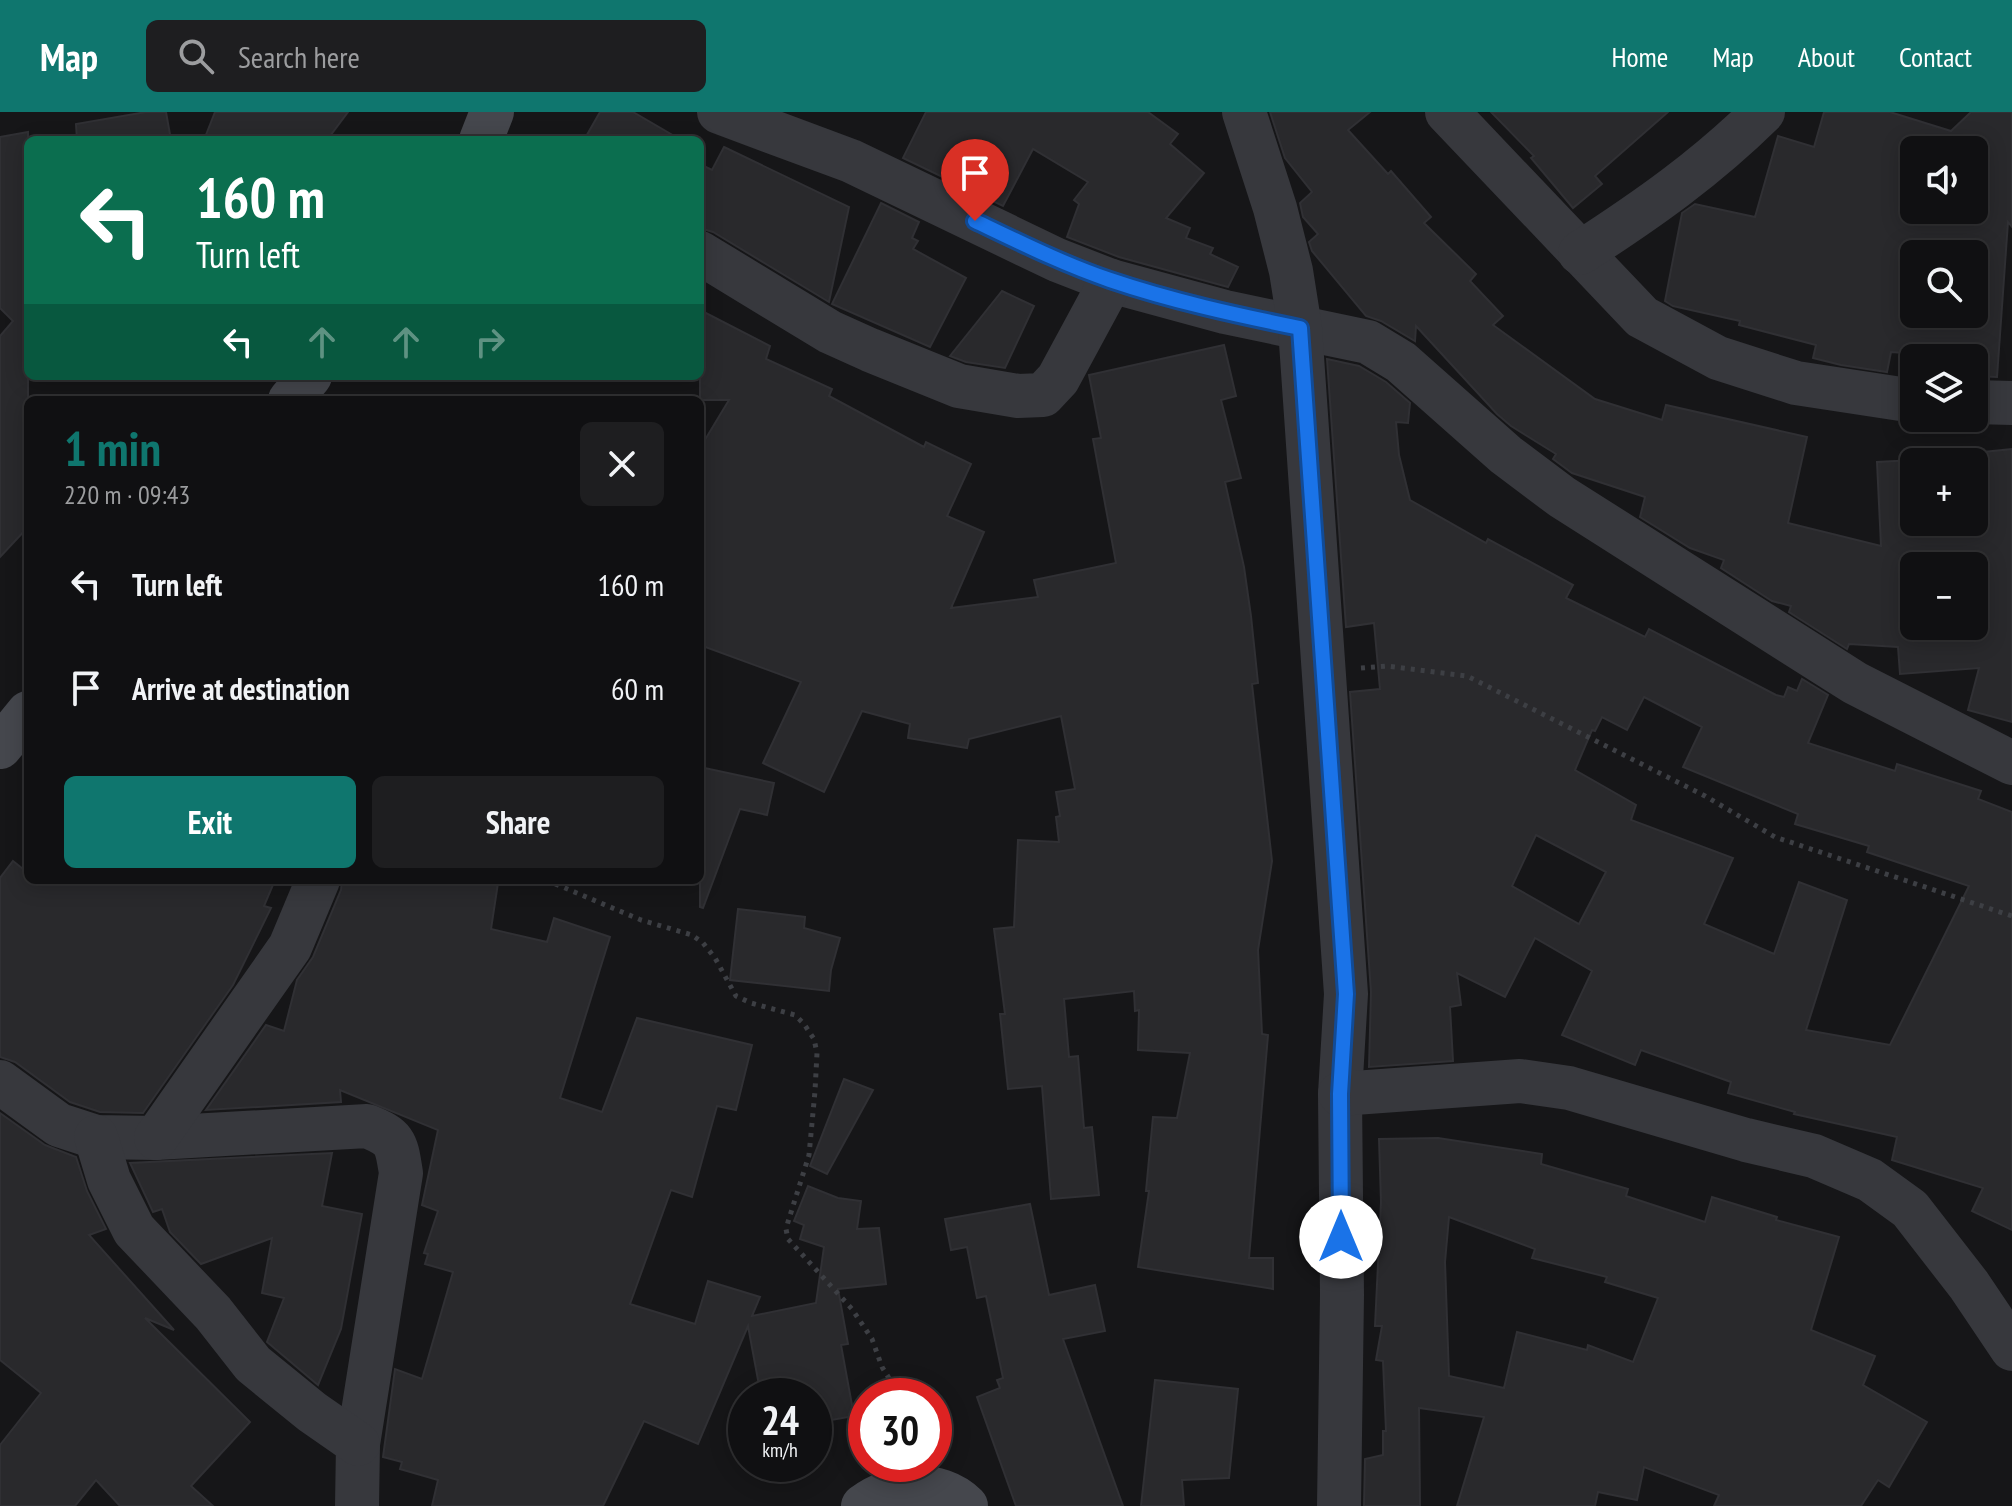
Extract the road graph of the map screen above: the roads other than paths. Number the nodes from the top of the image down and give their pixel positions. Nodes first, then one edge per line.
1 (492, 112) edge
2 (719, 112) edge
3 (1244, 112) edge
4 (1447, 112) edge
5 (1763, 112) edge
6 (483, 136) edge
7 (1580, 253) junction
8 (704, 256) edge
9 (1111, 281) junction
10 (1300, 328) junction
11 (307, 380) edge
12 (293, 396) edge
13 (1900, 399) edge
14 (1988, 402) edge
15 (2012, 403) edge
16 (24, 718) edge
17 (0, 747) edge
18 (2012, 763) edge
19 (316, 884) edge
20 (0, 1082) edge
21 (1340, 1094) junction
22 (96, 1137) junction
23 (156, 1138) junction
24 (2012, 1349) edge
25 (358, 1444) junction
26 (357, 1506) edge
27 (863, 1506) edge
28 (966, 1506) edge
29 (1339, 1506) edge

1 - 6 main road
2 - 9 street
3 - 10 street
4 - 7 street
5 - 7 street
7 - 13 street
8 - 9 street
9 - 10 street
10 - 18 street
10 - 21 street
11 - 12 main road
14 - 15 street
16 - 17 main road
19 - 23 street
20 - 22 street
21 - 24 street
21 - 29 street
22 - 23 street
22 - 25 street
23 - 25 street
25 - 26 street
27 - 28 main road

